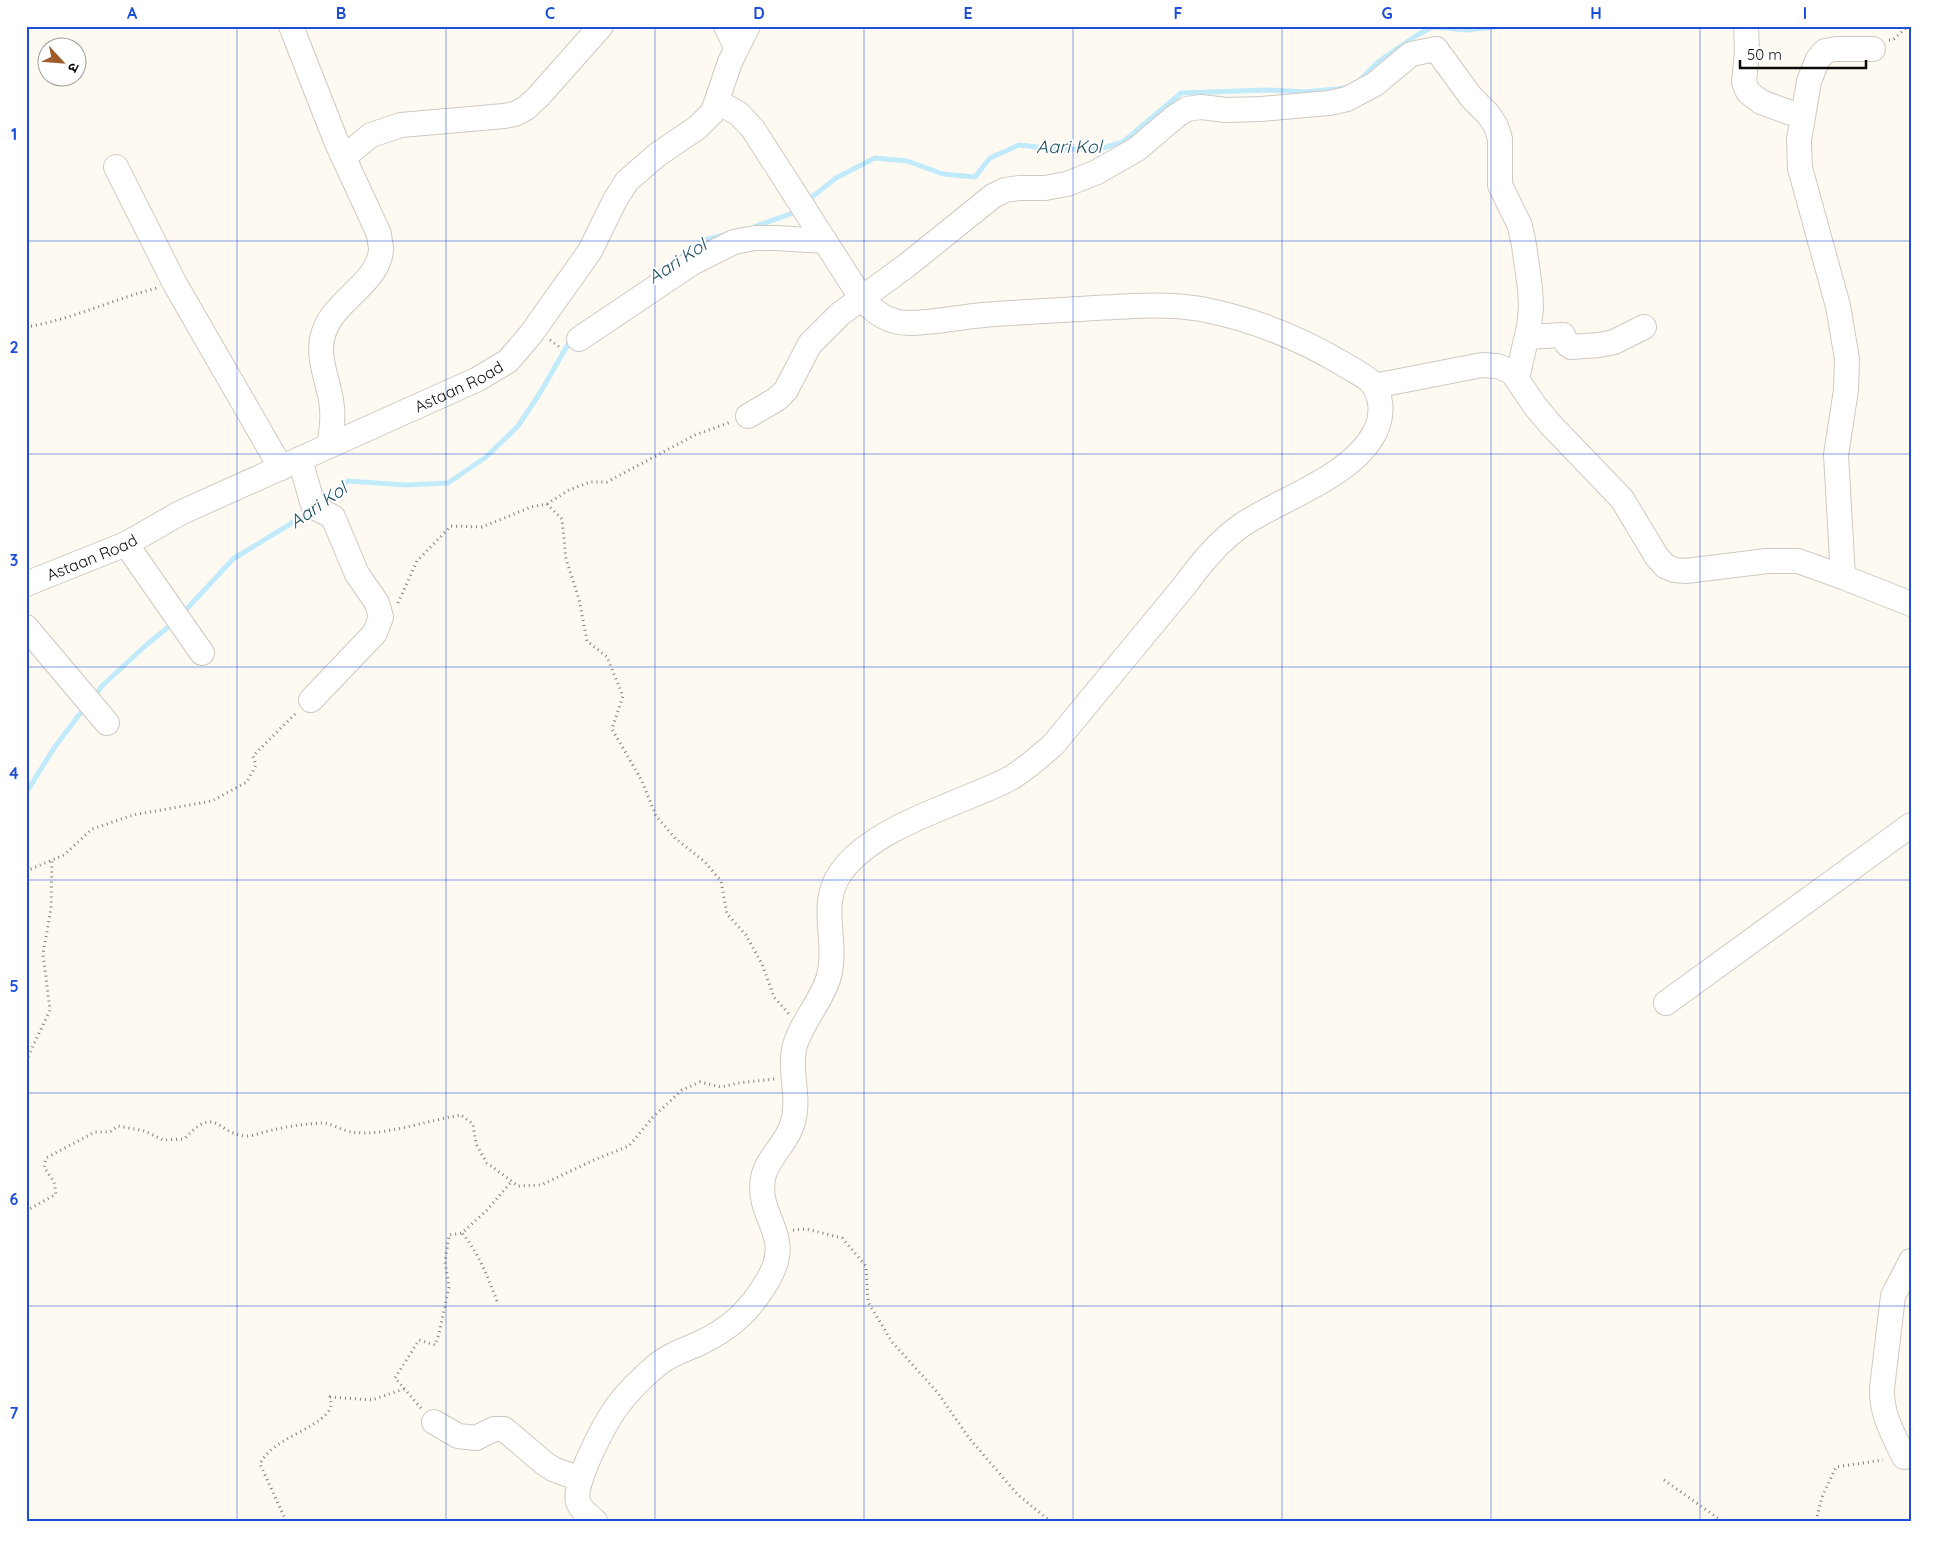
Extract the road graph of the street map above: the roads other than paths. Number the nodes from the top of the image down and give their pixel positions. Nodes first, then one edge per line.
1 (291, 26) edge
2 (601, 26) edge
3 (748, 26) edge
4 (1746, 26) edge
5 (731, 36) edge
6 (1873, 49) dead end
7 (718, 102) junction
8 (1802, 117) junction
9 (344, 157) junction
10 (116, 167) dead end
11 (825, 241) junction
12 (862, 299) junction
13 (1644, 327) dead end
14 (1527, 337) junction
15 (579, 339) dead end
16 (1517, 378) junction
17 (1374, 386) junction
18 (748, 416) road end
19 (329, 446) junction
20 (290, 463) junction
21 (126, 544) junction
22 (1843, 576) junction
23 (26, 584) edge
24 (1911, 604) edge
25 (26, 627) edge
26 (202, 653) dead end
27 (311, 700) road end
28 (95, 709) dead end
29 (1911, 825) edge
30 (1666, 1003) dead end
31 (1911, 1261) edge
32 (434, 1422) road end
33 (1904, 1457) road end
34 (580, 1478) junction
35 (595, 1521) edge

1 - 9 street
2 - 9 street
3 - 5 street, Astaan Road
4 - 8 street
5 - 7 street, Astaan Road
6 - 8 street
7 - 11 street
7 - 19 street, Astaan Road
8 - 22 street
9 - 19 street
10 - 20 street
11 - 12 street
11 - 15 street
12 - 14 street
12 - 17 street
12 - 18 street
13 - 14 street
14 - 16 street
16 - 17 street
16 - 22 street
17 - 34 street
19 - 20 street, Astaan Road
20 - 21 street, Astaan Road
20 - 27 street
21 - 23 street, Astaan Road
21 - 26 street
22 - 24 street
25 - 28 street
29 - 30 street
31 - 33 street
32 - 34 street
34 - 35 street

